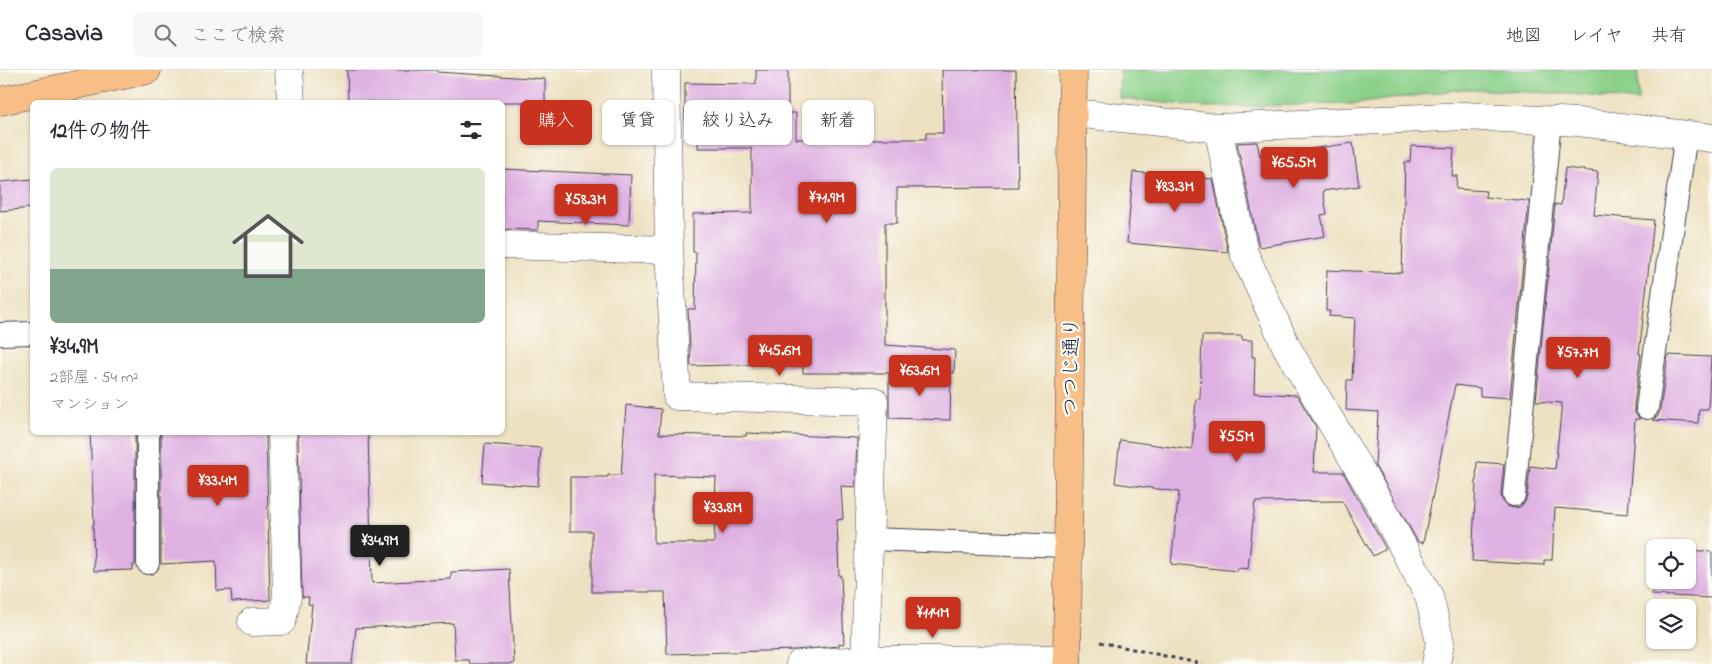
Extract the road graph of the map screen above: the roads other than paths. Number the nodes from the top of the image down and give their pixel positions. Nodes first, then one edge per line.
1 (147, 70) edge
2 (289, 70) edge
3 (666, 70) edge
4 (1073, 70) edge
5 (291, 100) edge
6 (0, 102) edge
7 (1073, 113) junction
8 (1550, 120) junction
9 (1218, 128) junction
10 (1699, 136) edge
11 (505, 245) edge
12 (669, 250) junction
13 (30, 333) edge
14 (0, 334) edge
15 (1647, 408) dead end
16 (148, 435) edge
17 (282, 435) edge
18 (1514, 495) dead end
19 (869, 539) junction
20 (1068, 546) junction
21 (148, 563) dead end
22 (252, 622) dead end
23 (1067, 653) edge
24 (865, 660) junction
25 (800, 664) edge
26 (1436, 664) edge

1 - 6 main road
2 - 5 street
3 - 12 street
4 - 7 main road, つつじ通り
7 - 9 street
7 - 20 main road, つつじ通り
8 - 9 street
8 - 10 street
8 - 18 lane
9 - 26 street
10 - 15 lane
11 - 12 street
12 - 19 street
13 - 14 lane
16 - 21 lane
17 - 22 street
19 - 20 lane
19 - 24 street
20 - 23 main road, つつじ通り
23 - 24 street
24 - 25 street

